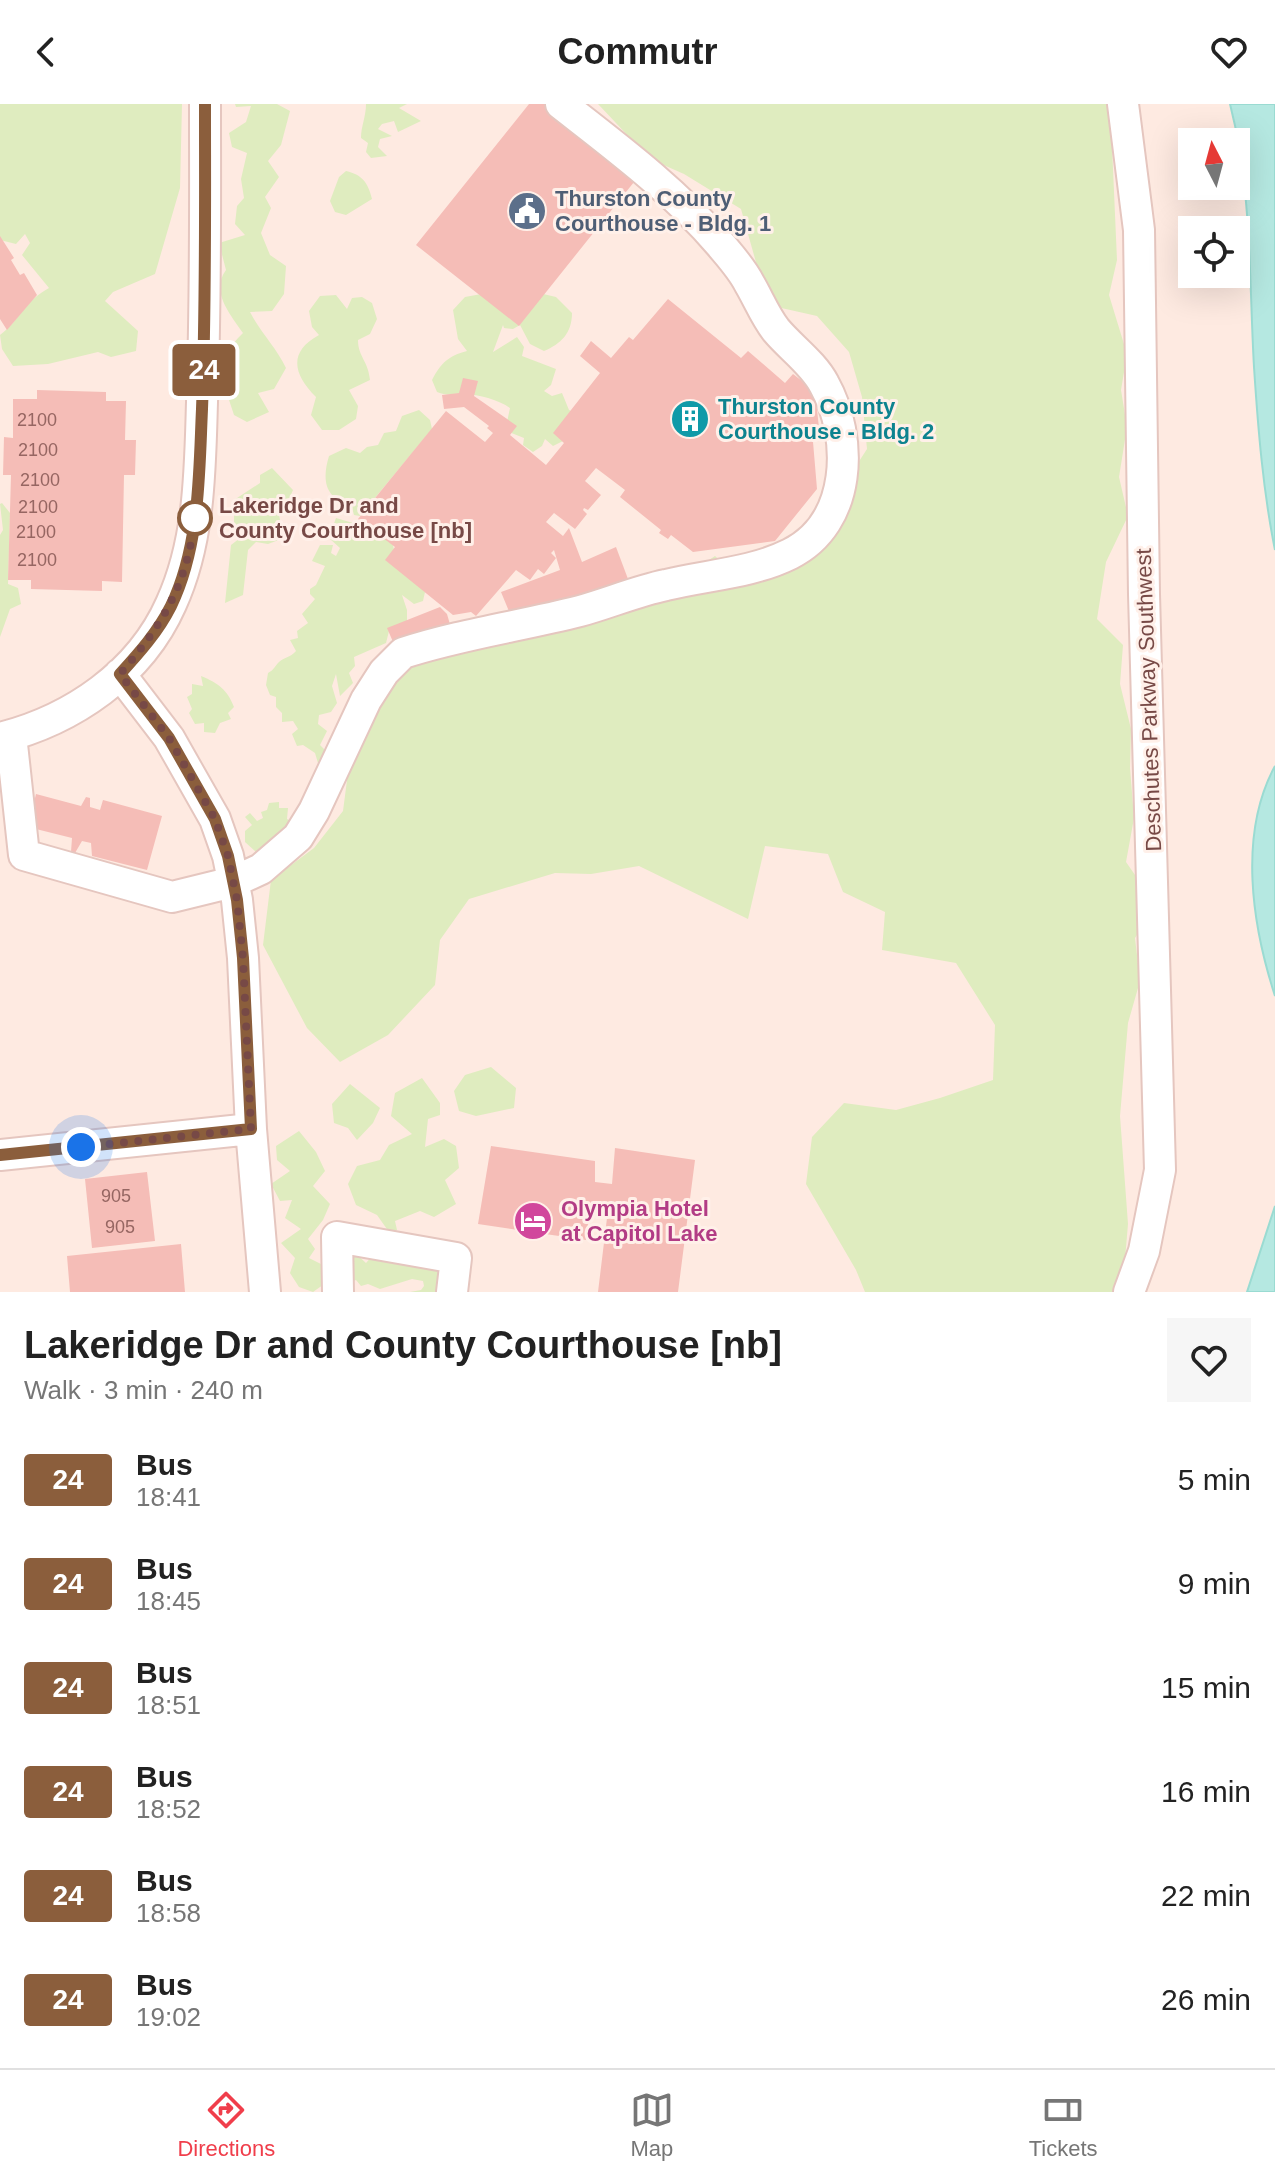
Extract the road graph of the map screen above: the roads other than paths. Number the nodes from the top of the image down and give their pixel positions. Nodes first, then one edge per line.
1 (205, 104) edge
2 (561, 104) edge
3 (1123, 104) edge
4 (120, 674) junction
5 (6, 737) edge
6 (233, 882) junction
7 (251, 1129) junction
8 (0, 1155) edge
9 (265, 1292) edge
10 (338, 1292) edge
11 (452, 1292) edge
12 (1129, 1292) edge

1 - 4 street
2 - 6 street
3 - 12 street, Deschutes Parkway Southwest
4 - 5 street
4 - 6 street
5 - 6 street
6 - 7 street
7 - 8 street
7 - 9 street
10 - 11 street

